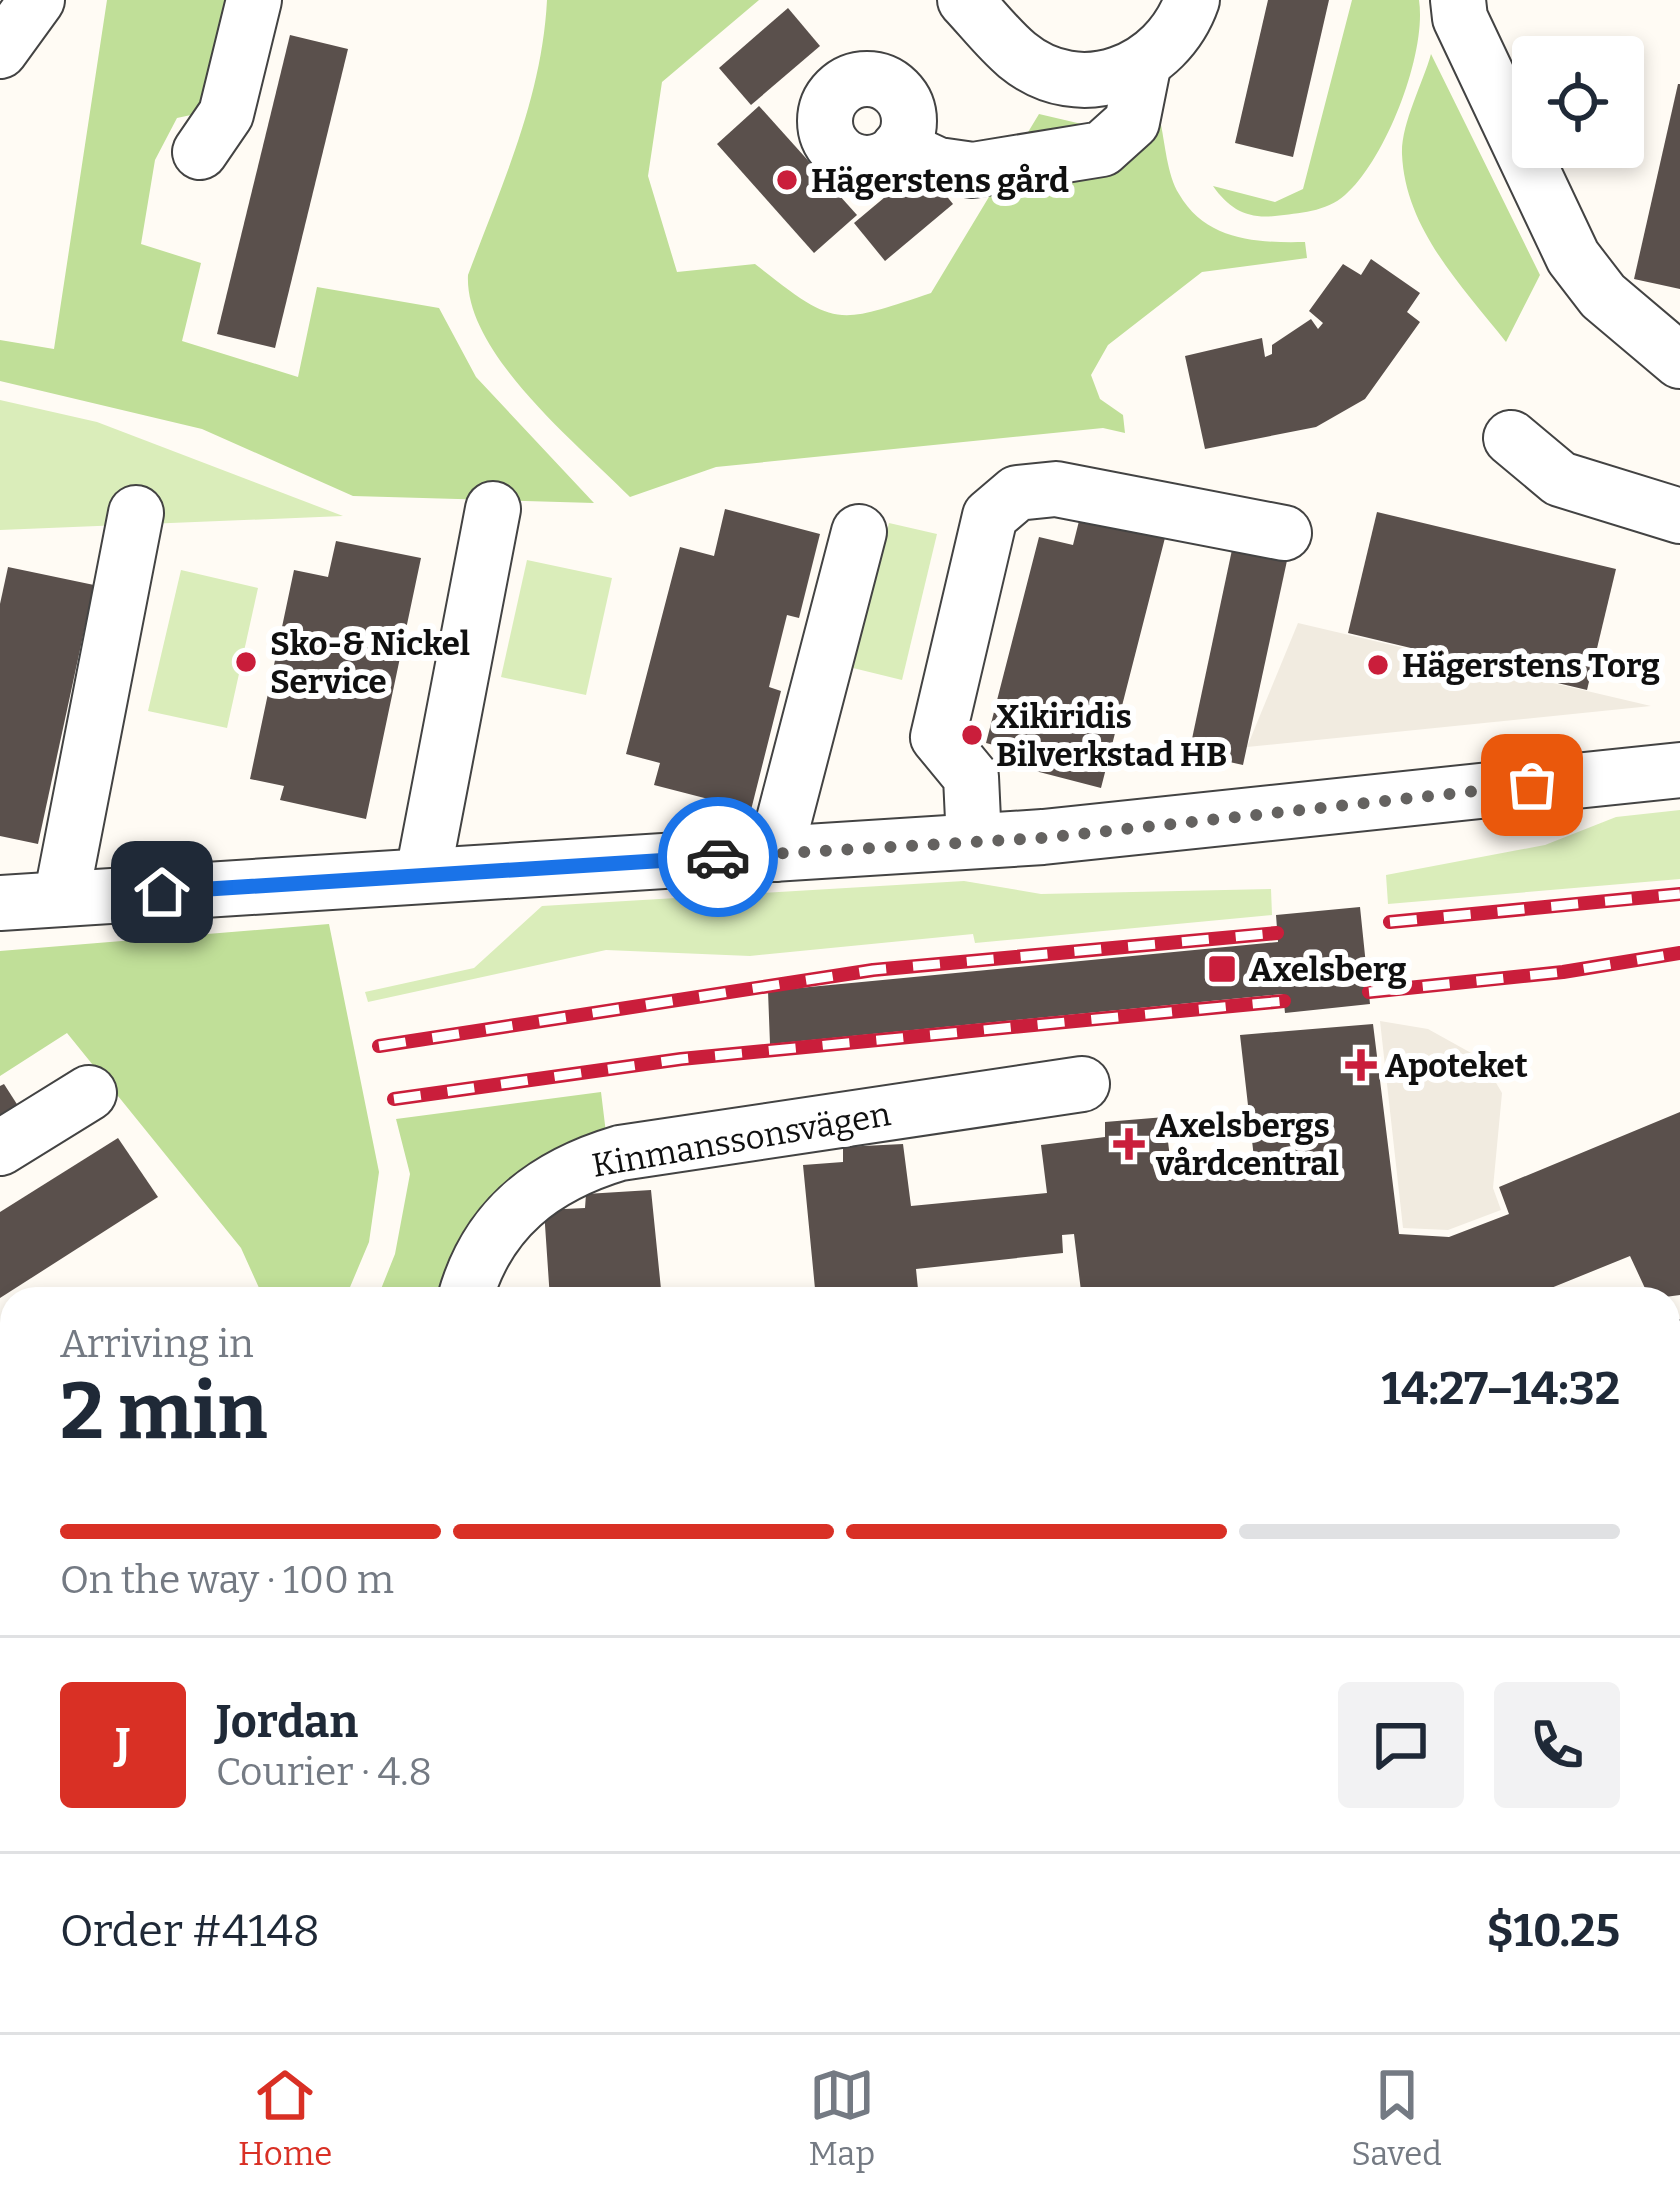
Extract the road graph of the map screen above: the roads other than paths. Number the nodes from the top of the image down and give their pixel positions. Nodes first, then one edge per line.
1 (37, 0) edge
2 (254, 0) edge
3 (965, 0) edge
4 (1192, 0) edge
5 (1458, 0) edge
6 (0, 51) edge
7 (1143, 67) junction
8 (898, 147) dead end
9 (200, 152) dead end
10 (1680, 361) edge
11 (1511, 438) dead end
12 (493, 509) dead end
13 (136, 513) dead end
14 (1680, 515) edge
15 (860, 532) dead end
16 (1284, 532) dead end
17 (1680, 770) edge
18 (974, 841) junction
19 (775, 854) junction
20 (423, 874) junction
21 (61, 899) junction
22 (0, 903) edge
23 (1082, 1084) dead end
24 (89, 1094) dead end
25 (0, 1148) edge
26 (471, 1287) edge

1 - 6 street
2 - 9 street
3 - 7 street
4 - 7 street
5 - 10 street
7 - 8 street
11 - 14 street
12 - 20 street
13 - 21 street
15 - 19 street
16 - 18 street
17 - 18 street
18 - 19 street
19 - 20 street
20 - 21 street
21 - 22 street
23 - 26 street, Kinmanssonsvägen
24 - 25 street

